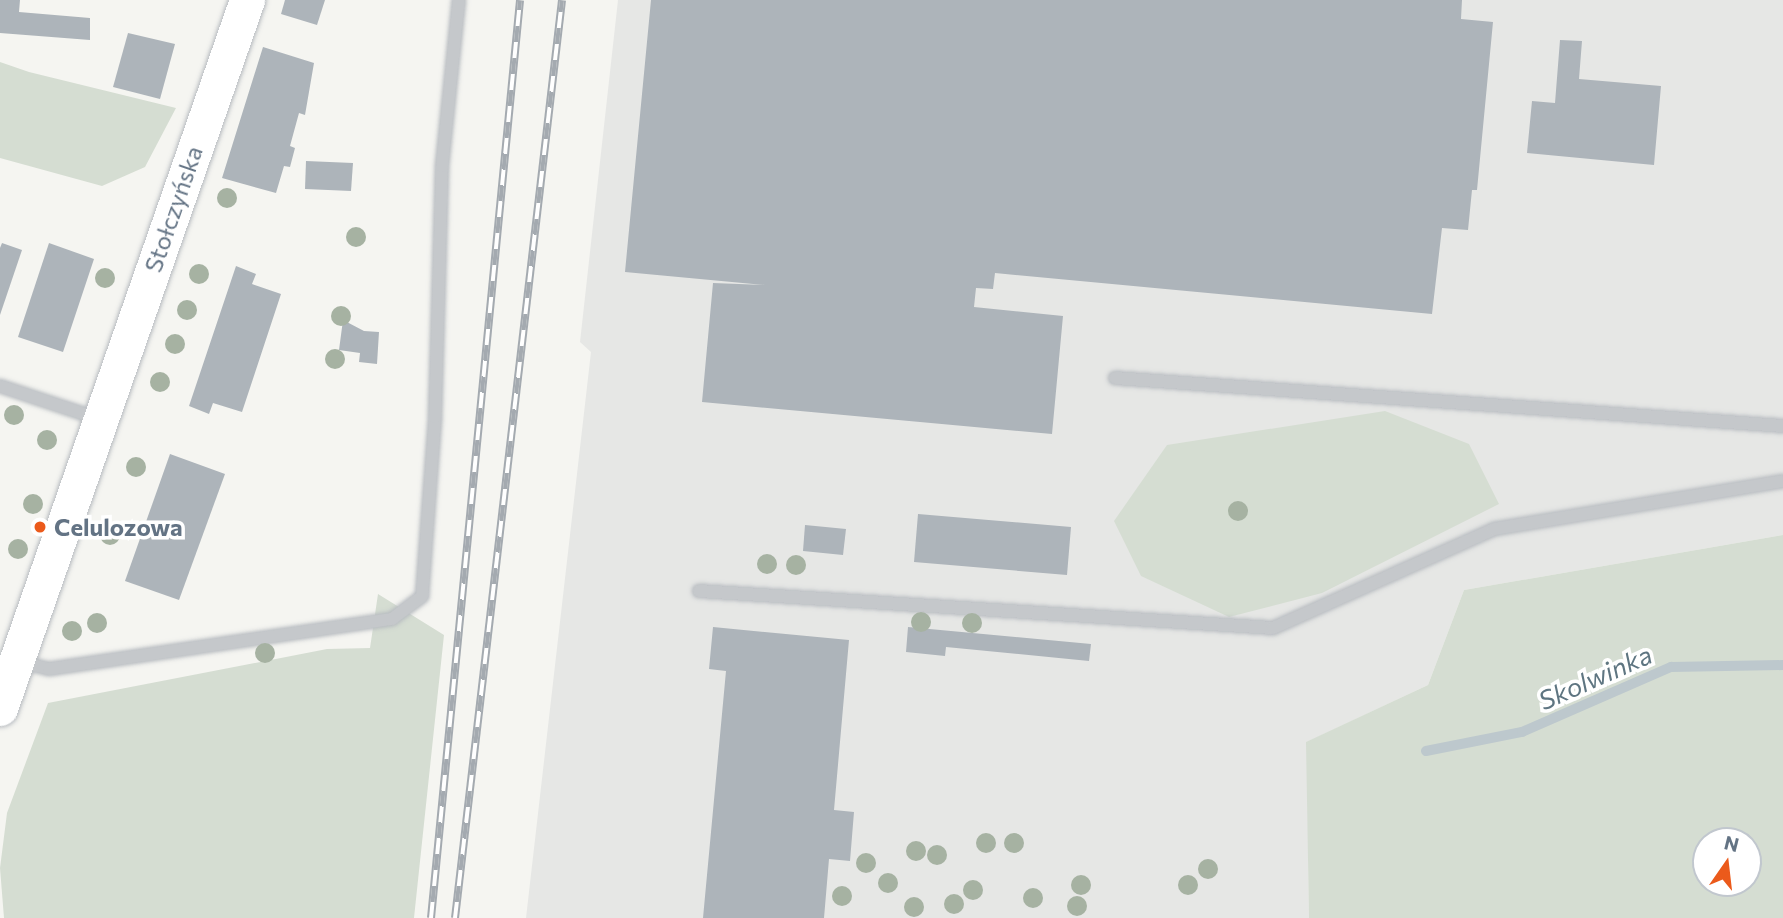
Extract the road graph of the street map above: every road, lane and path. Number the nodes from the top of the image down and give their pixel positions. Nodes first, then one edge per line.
1 (247, 0) edge
2 (459, 0) edge
3 (1115, 378) dead end
4 (0, 386) edge
5 (100, 419) junction
6 (1783, 426) edge
7 (1783, 481) edge
8 (699, 591) dead end
9 (17, 661) junction
10 (0, 708) edge

1 - 5 street, Stołczyńska
2 - 9 lane
3 - 6 lane
4 - 5 lane
5 - 9 street, Stołczyńska
7 - 8 lane
9 - 10 street, Stołczyńska

